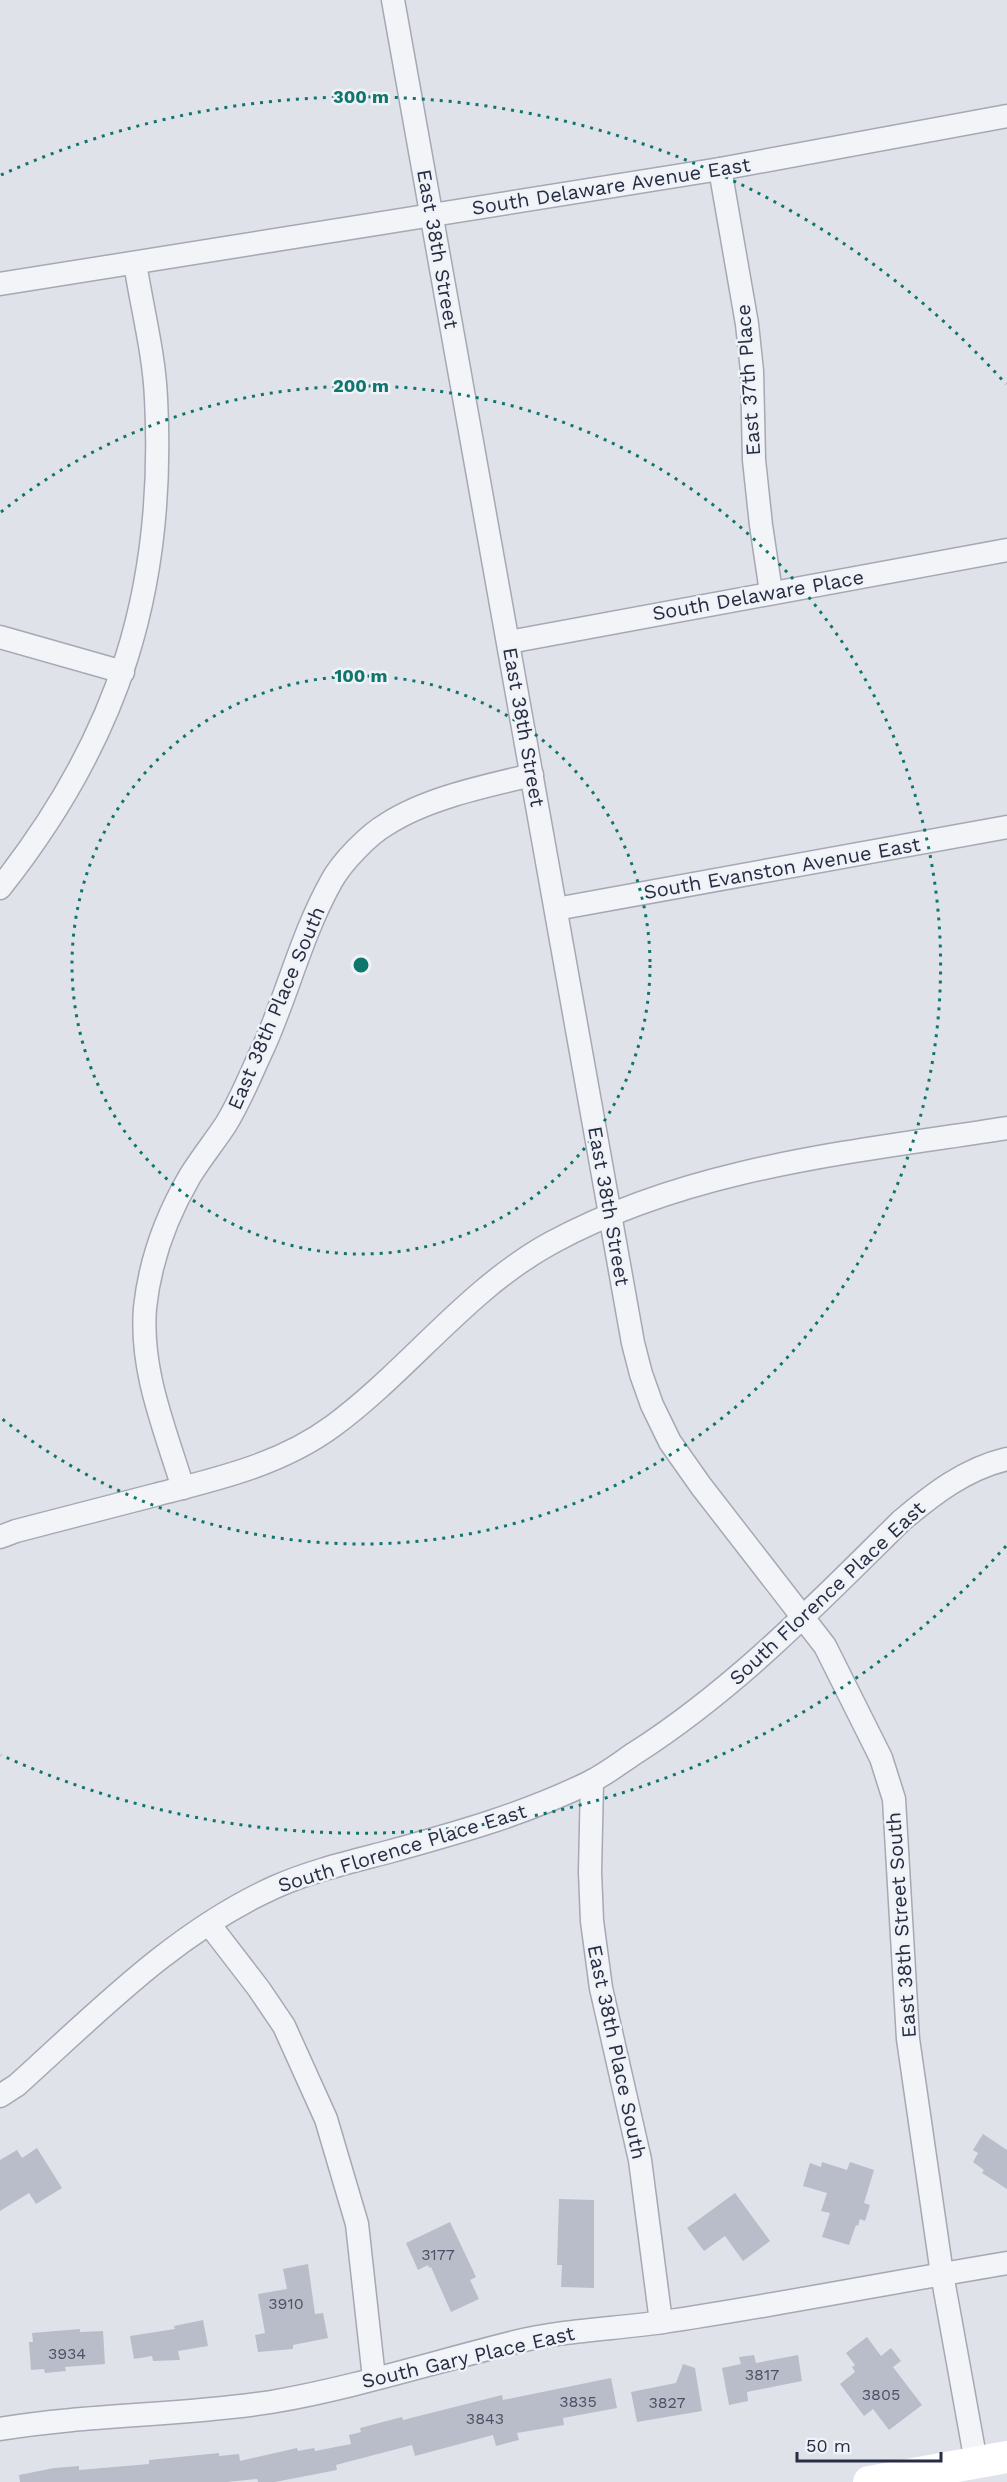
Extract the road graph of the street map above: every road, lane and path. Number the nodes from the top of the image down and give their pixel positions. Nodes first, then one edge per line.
1 (393, 0) edge
2 (1007, 116) edge
3 (720, 169) junction
4 (433, 214) junction
5 (135, 263) junction
6 (0, 284) edge
7 (1007, 550) edge
8 (771, 592) junction
9 (0, 637) edge
10 (509, 642) junction
11 (123, 672) junction
12 (532, 775) junction
13 (1007, 827) edge
14 (0, 888) edge
15 (556, 909) junction
16 (1007, 1128) edge
17 (610, 1214) junction
18 (675, 1448) joint
19 (1007, 1459) edge
20 (183, 1488) junction
21 (0, 1537) edge
22 (802, 1617) junction
23 (592, 1781) junction
24 (209, 1924) junction
25 (0, 2096) edge
26 (1007, 2263) edge
27 (942, 2274) junction
28 (661, 2322) junction
29 (374, 2378) junction
30 (0, 2429) edge
31 (1007, 2457) edge
32 (976, 2462) junction
33 (869, 2482) edge

1 - 4 street, East 38th Street
2 - 3 street, South Delaware Avenue East
3 - 4 street, South Delaware Avenue East
3 - 8 street, East 37th Place
4 - 5 street, South Delaware Avenue East
4 - 10 street, East 38th Street
5 - 6 street, South Delaware Avenue East
5 - 11 street
7 - 8 street, South Delaware Place
8 - 10 street, South Delaware Place
9 - 11 street
10 - 12 street, East 38th Street
11 - 14 street
12 - 15 street, East 38th Street
12 - 20 street, East 38th Place South
13 - 15 street, South Evanston Avenue East
15 - 17 street, East 38th Street
16 - 17 street
17 - 18 street, East 38th Street
17 - 20 street
18 - 22 street, East 38th Street South
19 - 22 street, South Florence Place East
20 - 21 street
22 - 23 street, South Florence Place East
22 - 27 street, East 38th Street South
23 - 24 street, South Florence Place East
23 - 28 street, East 38th Place South
24 - 25 street, South Florence Place East
24 - 29 street
26 - 27 street, South Gary Place East
27 - 28 street, South Gary Place East
27 - 32 street, East 38th Street South
28 - 29 street, South Gary Place East
29 - 30 street, South Gary Place East
31 - 32 main road
32 - 33 main road

